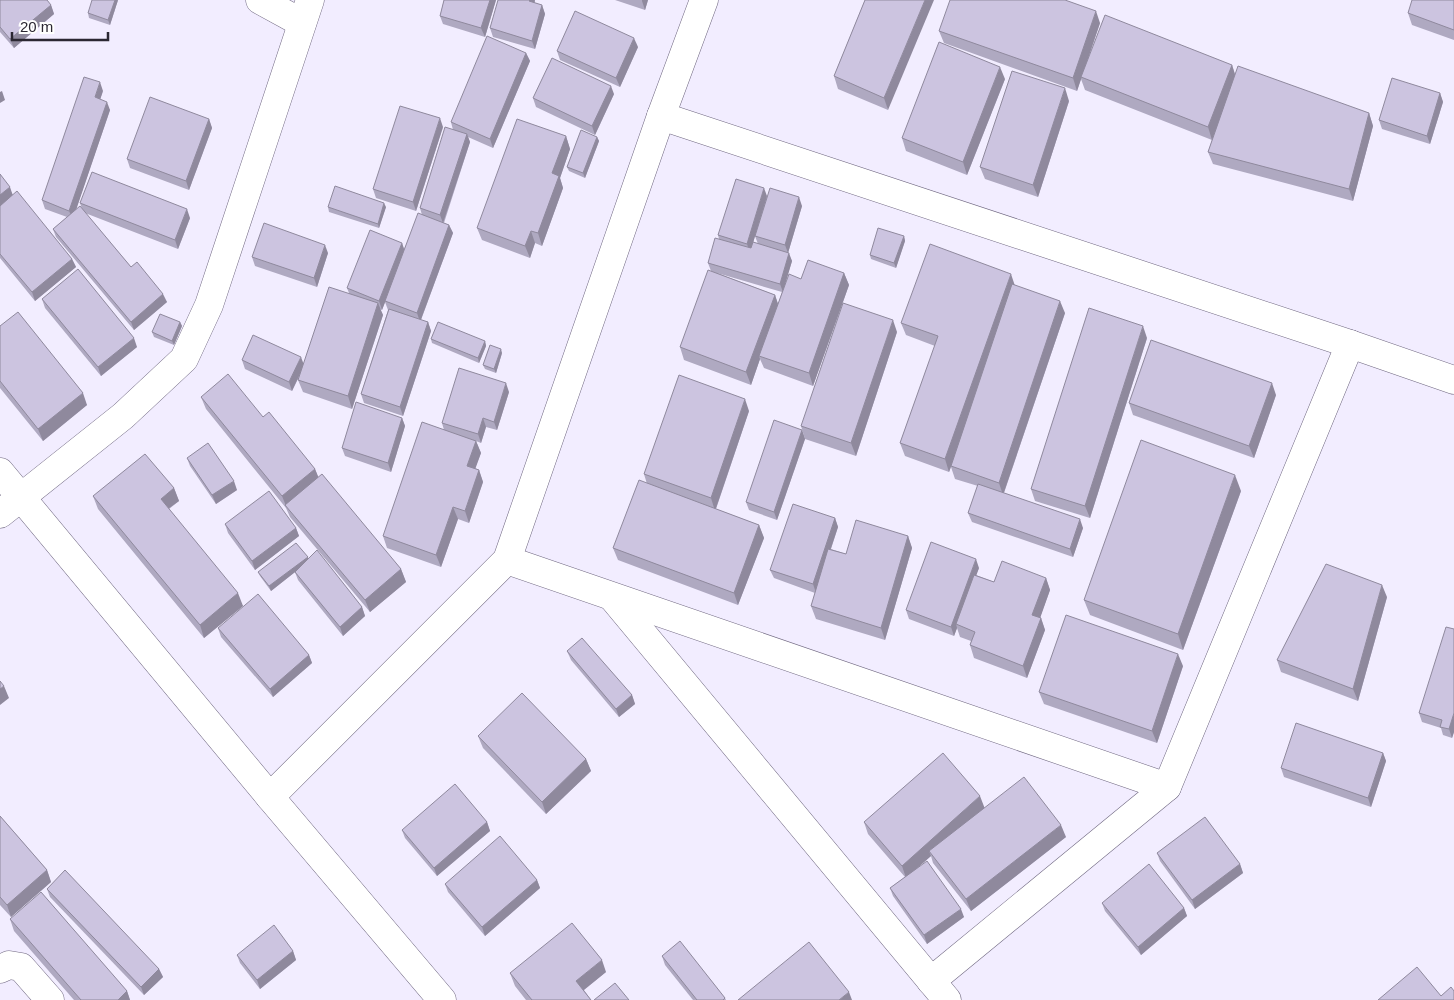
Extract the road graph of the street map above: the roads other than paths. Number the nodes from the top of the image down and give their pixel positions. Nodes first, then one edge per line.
1 (260, 0) edge
2 (704, 0) edge
3 (306, 11) edge
4 (661, 116) junction
5 (1350, 344) junction
6 (1454, 380) edge
7 (0, 472) edge
8 (20, 496) junction
9 (0, 514) edge
10 (507, 560) junction
11 (613, 598) junction
12 (1167, 787) junction
13 (270, 797) junction
14 (0, 969) edge
15 (939, 990) edge
16 (50, 1000) edge
17 (442, 1000) edge

1 - 3 street
2 - 4 street
3 - 8 street
4 - 5 street
4 - 10 street
5 - 6 street
5 - 12 street
7 - 8 street
8 - 9 street
8 - 13 street
10 - 11 street
10 - 13 street
11 - 12 street
11 - 15 street
12 - 15 street
13 - 17 street
14 - 16 street

